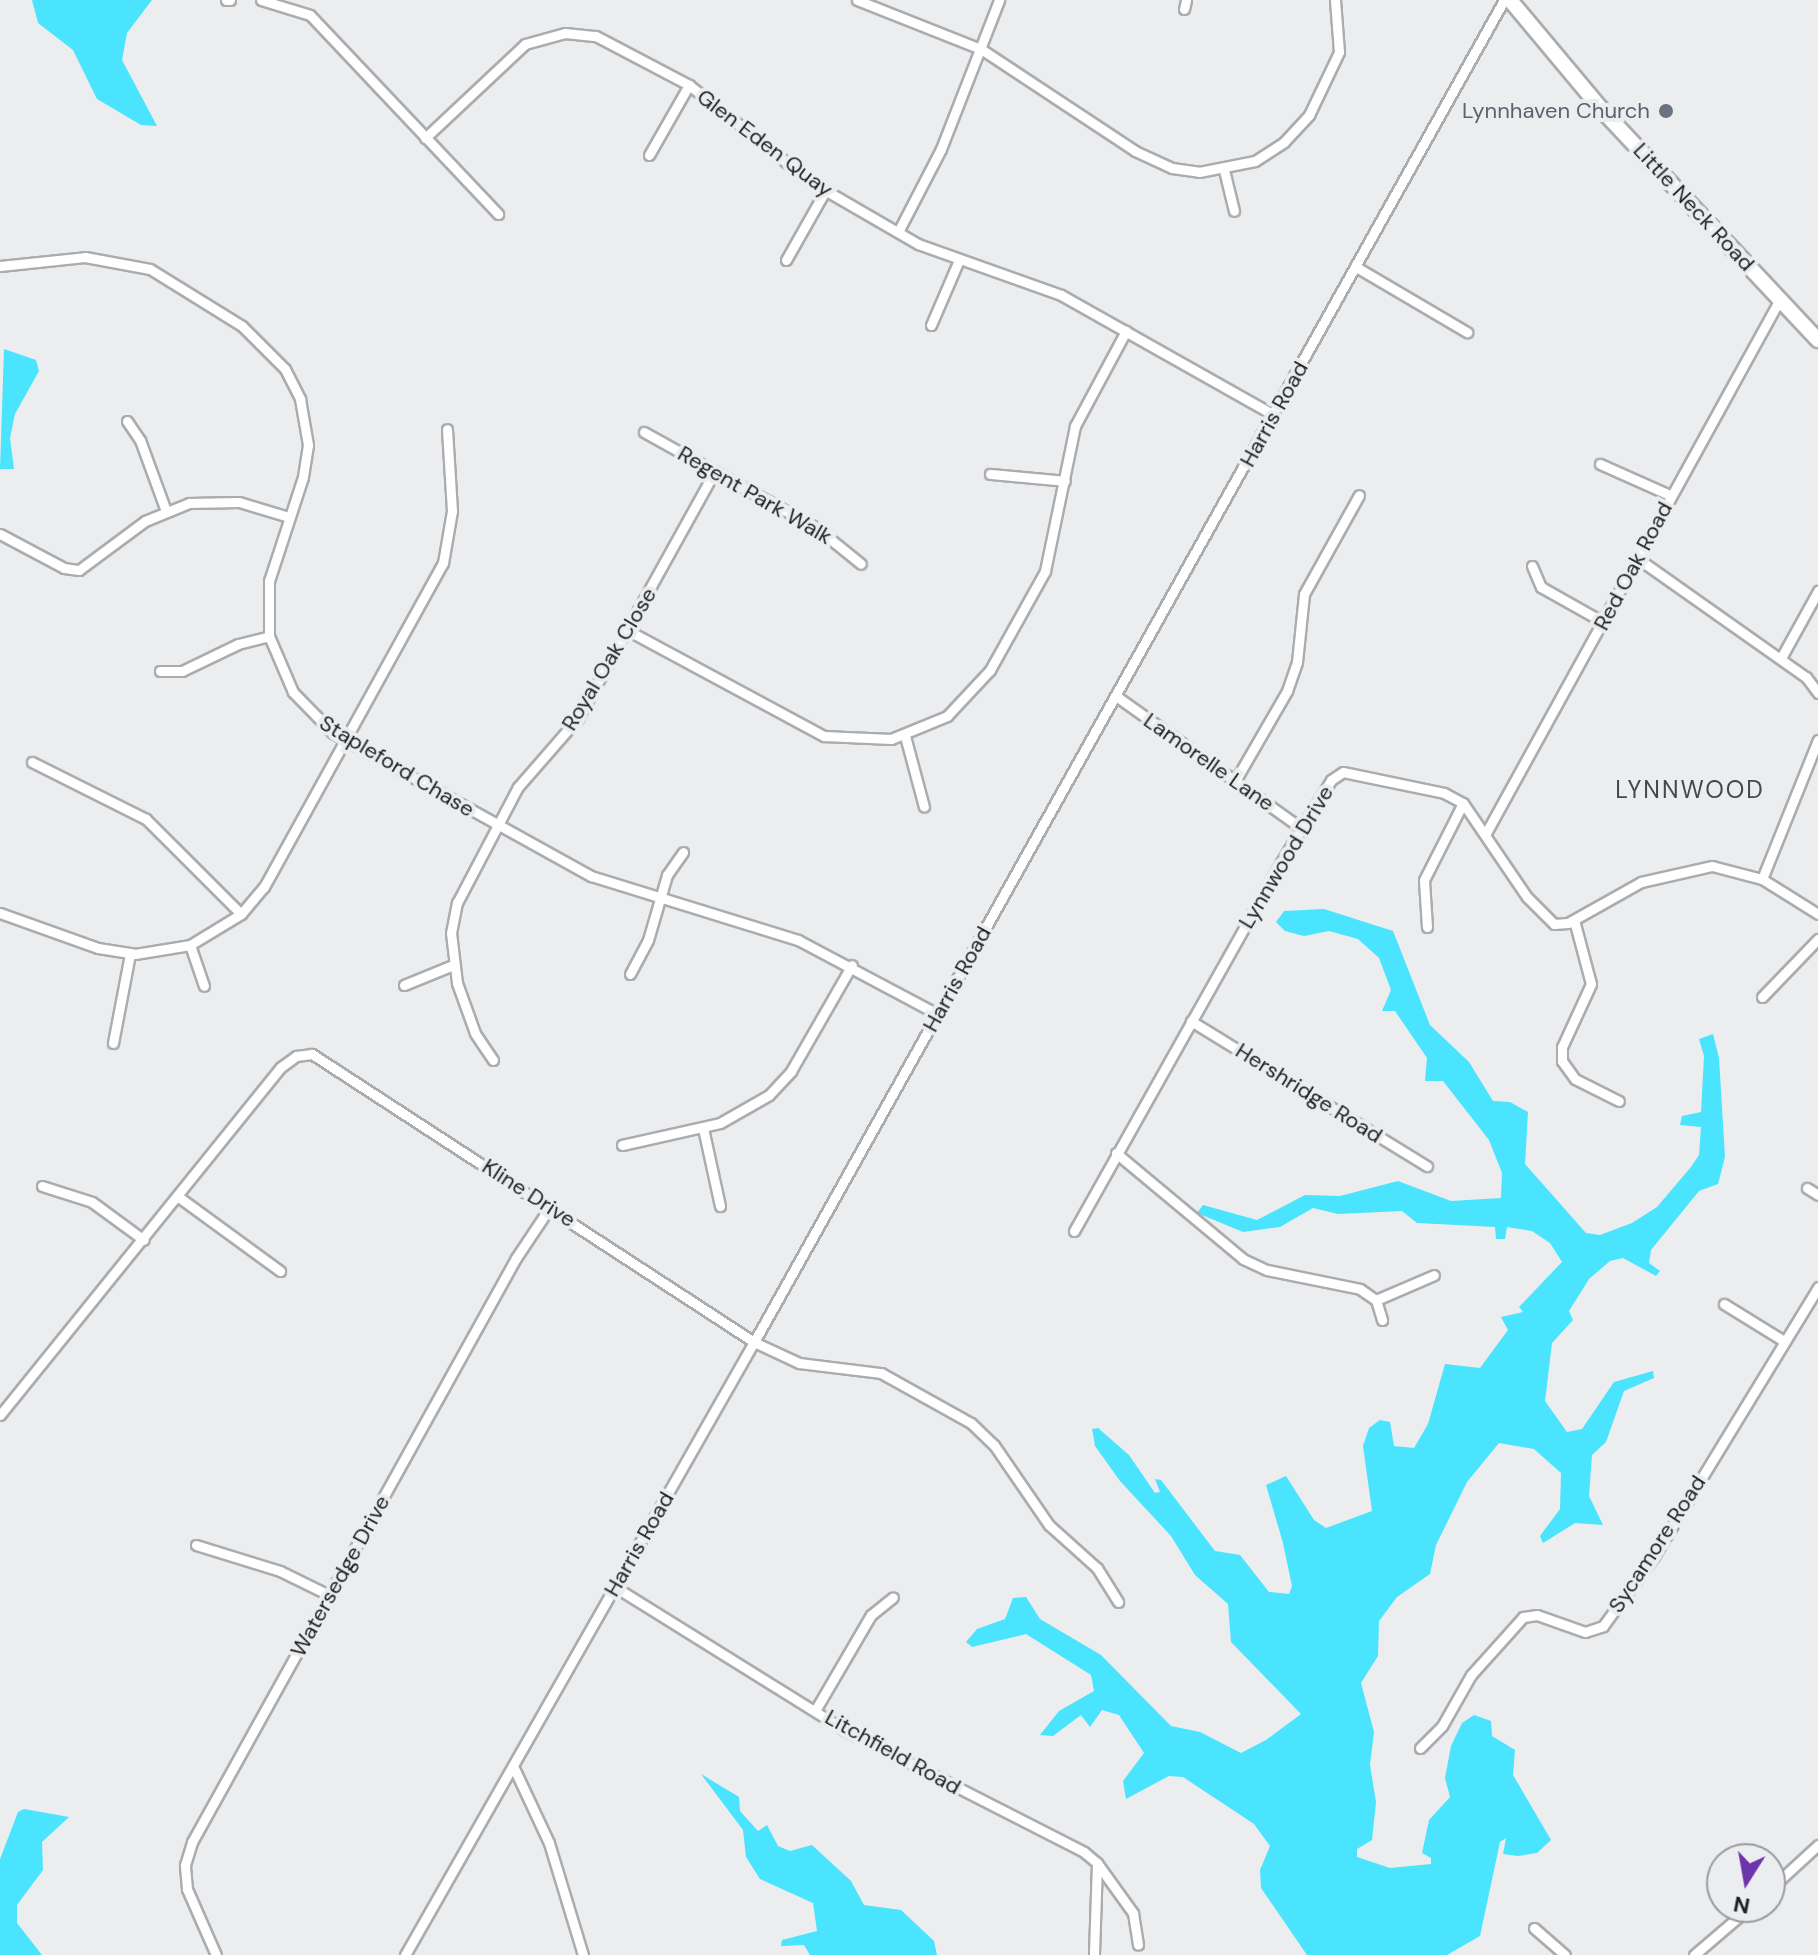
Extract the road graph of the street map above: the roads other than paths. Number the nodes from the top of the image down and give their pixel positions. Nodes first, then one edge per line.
1 (261, 0) edge
2 (857, 0) edge
3 (999, 0) edge
4 (1335, 0) edge
5 (1507, 0) edge
6 (981, 49) junction
7 (689, 85) junction
8 (425, 138) junction
9 (649, 155) dead end
10 (1224, 170) junction
11 (825, 191) junction
12 (1234, 211) dead end
13 (498, 214) dead end
14 (898, 232) junction
15 (786, 260) dead end
16 (959, 260) junction
17 (0, 266) edge
18 (1356, 267) junction
19 (1780, 299) junction
20 (931, 325) dead end
21 (1126, 331) junction
22 (1467, 332) dead end
23 (1818, 340) edge
24 (1274, 415) junction
25 (127, 421) dead end
26 (447, 429) dead end
27 (644, 432) dead end
28 (1600, 464) dead end
29 (715, 471) junction
30 (990, 474) dead end
31 (1065, 481) junction
32 (1359, 495) dead end
33 (1670, 495) junction
34 (166, 511) junction
35 (289, 517) junction
36 (0, 534) edge
37 (1637, 558) junction
38 (861, 564) dead end
39 (1532, 566) dead end
40 (1818, 591) edge
41 (1603, 622) junction
42 (627, 630) junction
43 (269, 636) junction
44 (1781, 658) junction
45 (160, 671) dead end
46 (1818, 693) edge
47 (1116, 696) junction
48 (905, 736) junction
49 (1818, 740) edge
50 (346, 741) junction
51 (32, 762) dead end
52 (1235, 781) junction
53 (1463, 803) junction
54 (924, 807) dead end
55 (497, 826) junction
56 (1301, 828) junction
57 (1486, 833) junction
58 (683, 852) dead end
59 (1762, 879) junction
60 (658, 898) junction
61 (0, 913) edge
62 (241, 914) junction
63 (1818, 914) edge
64 (1574, 920) junction
65 (1427, 927) dead end
66 (1818, 939) edge
67 (190, 945) junction
68 (130, 954) junction
69 (453, 965) junction
70 (852, 965) junction
71 (630, 974) dead end
72 (404, 985) dead end
73 (204, 986) dead end
74 (1762, 997) dead end
75 (937, 1014) junction
76 (1191, 1021) junction
77 (113, 1043) dead end
78 (493, 1060) dead end
79 (1619, 1101) dead end
80 (703, 1128) junction
81 (622, 1145) dead end
82 (1116, 1153) junction
83 (1427, 1166) dead end
84 (42, 1186) dead end
85 (1807, 1188) dead end
86 (1818, 1195) edge
87 (180, 1198) junction
88 (720, 1206) dead end
89 (550, 1207) junction
90 (1074, 1231) dead end
91 (144, 1240) junction
92 (280, 1271) dead end
93 (1434, 1275) dead end
94 (1818, 1287) edge
95 (1376, 1300) junction
96 (1724, 1304) dead end
97 (1382, 1320) dead end
98 (1784, 1341) junction
99 (754, 1342) junction
100 (0, 1415) edge
101 (196, 1545) dead end
102 (615, 1587) junction
103 (329, 1595) junction
104 (893, 1597) dead end
105 (1118, 1602) dead end
106 (816, 1709) junction
107 (1420, 1748) dead end
108 (513, 1766) junction
109 (1818, 1845) edge
110 (1097, 1863) junction
111 (1786, 1874) edge
112 (1731, 1923) edge
113 (1534, 1928) dead end
114 (1138, 1945) dead end
115 (216, 1955) edge
116 (405, 1955) edge
117 (583, 1955) edge
118 (1094, 1955) edge
119 (1565, 1955) edge
120 (1694, 1955) edge

1 - 8 street
2 - 6 street
3 - 6 street
4 - 10 street
5 - 18 street, Harris Road
5 - 19 street, Little Neck Road
6 - 10 street
6 - 14 street
7 - 8 street, Glen Eden Quay
7 - 9 street
7 - 11 street, Glen Eden Quay
8 - 13 street
10 - 12 street
11 - 14 street, Glen Eden Quay
11 - 15 street
14 - 16 street, Glen Eden Quay
16 - 20 street
16 - 21 street, Glen Eden Quay
17 - 35 street, Stapleford Chase
18 - 22 street
18 - 24 street, Harris Road
19 - 23 street, Little Neck Road
19 - 33 street, Red Oak Road
21 - 24 street, Glen Eden Quay
21 - 31 street
24 - 47 street, Harris Road
25 - 34 street
26 - 50 street
27 - 29 street, Regent Park Walk
28 - 33 street
29 - 38 street, Regent Park Walk
29 - 42 street, Royal Oak Close
30 - 31 street
31 - 48 street
32 - 52 street
33 - 37 street, Red Oak Road
34 - 35 street
34 - 36 street
35 - 43 street, Stapleford Chase
37 - 41 street, Red Oak Road
37 - 44 street
39 - 41 street
40 - 44 street
41 - 57 street, Red Oak Road
42 - 48 street
42 - 55 street, Royal Oak Close
43 - 45 street
43 - 50 street, Stapleford Chase
44 - 46 street
47 - 52 street, Lamorelle Lane
47 - 75 street, Harris Road
48 - 54 street
49 - 59 street
50 - 55 street, Stapleford Chase
50 - 62 street
51 - 62 street
52 - 56 street, Lamorelle Lane
53 - 56 street, Lynnwood Drive
53 - 57 street
53 - 65 street
55 - 60 street, Stapleford Chase
55 - 69 street, Royal Oak Close
56 - 76 street, Lynnwood Drive
57 - 64 street
58 - 60 street
59 - 63 street
59 - 64 street
60 - 70 street, Stapleford Chase
60 - 71 street
61 - 68 street
62 - 67 street
64 - 79 street
66 - 74 street
67 - 68 street
67 - 73 street
68 - 77 street
69 - 72 street
69 - 78 street, Royal Oak Close
70 - 75 street, Stapleford Chase
70 - 80 street
75 - 99 street, Harris Road
76 - 82 street, Lynnwood Drive
76 - 83 street, Hershridge Road
80 - 81 street
80 - 88 street
82 - 90 street, Lynnwood Drive
82 - 95 street
84 - 91 street
85 - 86 street
87 - 89 street, Kline Drive
87 - 91 street, Kline Drive
87 - 92 street
89 - 99 street, Kline Drive
89 - 103 street, Watersedge Drive
91 - 100 street, Kline Drive
93 - 95 street
94 - 98 street, Sycamore Road
95 - 97 street
96 - 98 street
98 - 107 street, Sycamore Road
99 - 102 street, Harris Road
99 - 105 street, Kline Drive
101 - 103 street
102 - 106 street, Litchfield Road
102 - 108 street, Harris Road
103 - 115 street, Watersedge Drive
104 - 106 street
106 - 110 street, Litchfield Road
108 - 116 street, Harris Road
108 - 117 street
109 - 111 street
110 - 114 street, Litchfield Road
110 - 118 street
112 - 120 street
113 - 119 street

